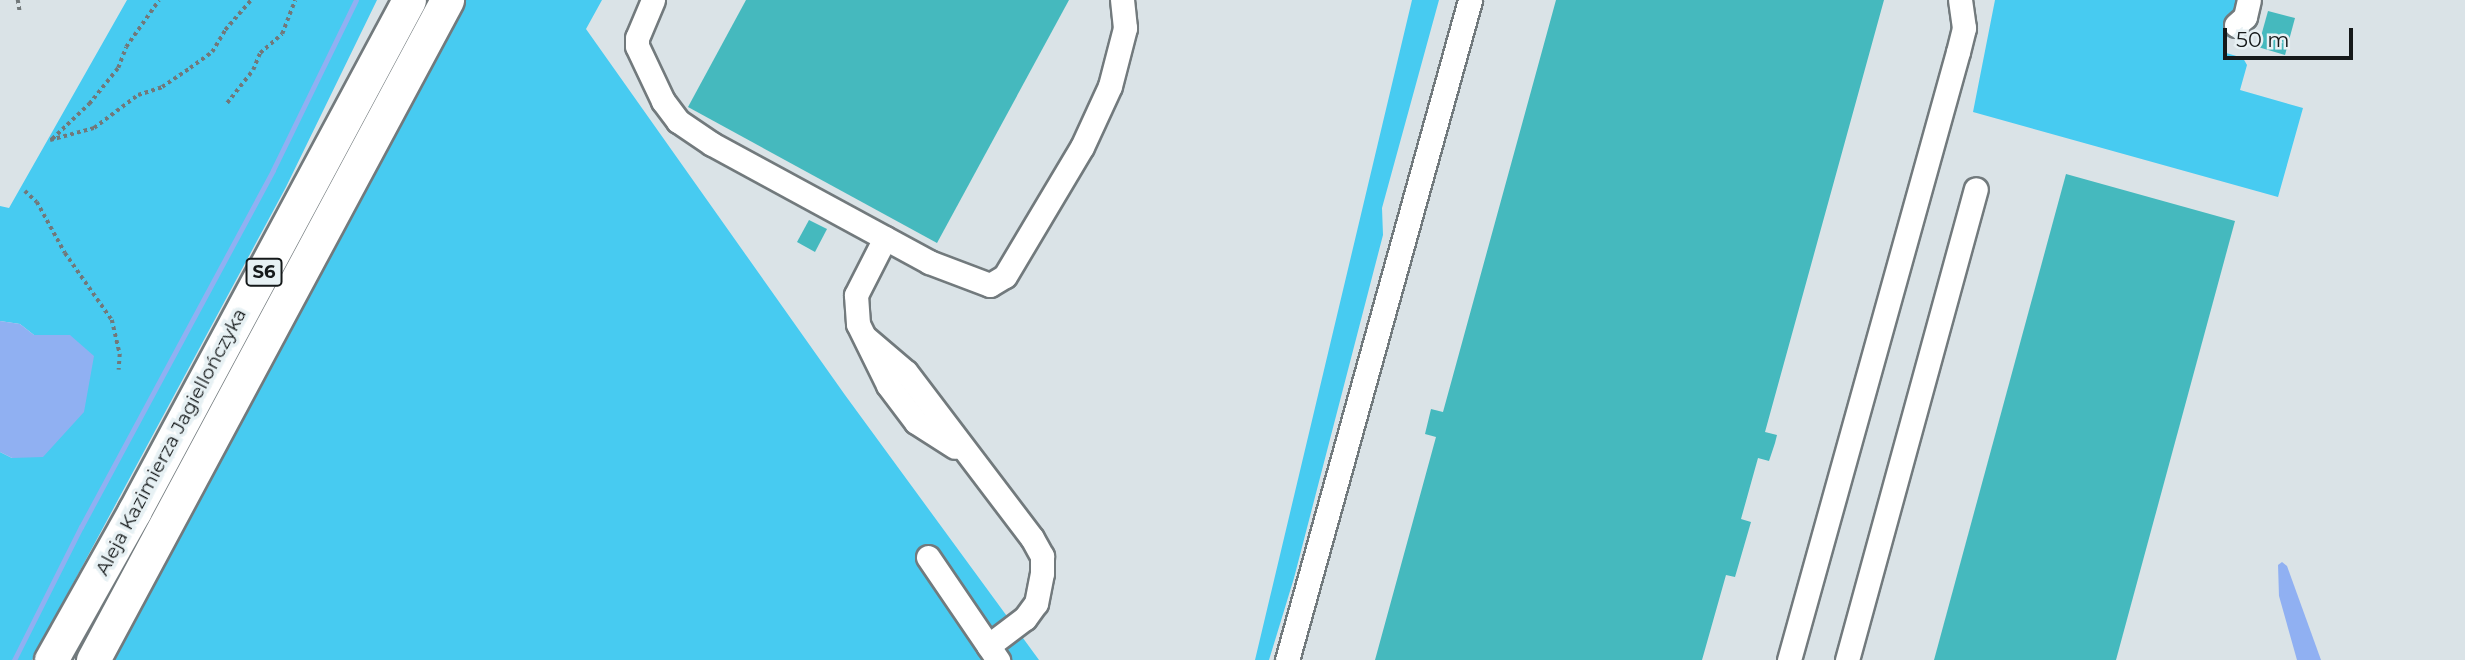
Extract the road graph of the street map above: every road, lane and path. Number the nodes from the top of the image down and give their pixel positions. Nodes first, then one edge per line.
1 (18, 0) edge
2 (159, 0) edge
3 (251, 0) edge
4 (295, 0) edge
5 (409, 0) edge
6 (447, 0) edge
7 (653, 0) edge
8 (1122, 0) edge
9 (1470, 0) edge
10 (1960, 0) edge
11 (2249, 0) edge
12 (20, 12) dead end
13 (2236, 25) dead end
14 (227, 103) dead end
15 (1976, 189) dead end
16 (25, 191) dead end
17 (885, 238) junction
18 (119, 370) dead end
19 (928, 557) dead end
20 (993, 653) edge
21 (51, 660) edge
22 (93, 660) edge
23 (1287, 660) edge
24 (1789, 660) edge
25 (1847, 660) edge

1 - 12 path
2 - 3 path
4 - 14 path
5 - 21 highway, Aleja Kazimierza Jagiellończyka / S6
6 - 22 highway, Aleja Kazimierza Jagiellończyka / S6
7 - 17 street
8 - 17 street
9 - 23 street
10 - 24 street
11 - 13 street
15 - 25 street
16 - 18 path
17 - 20 street
19 - 20 street

